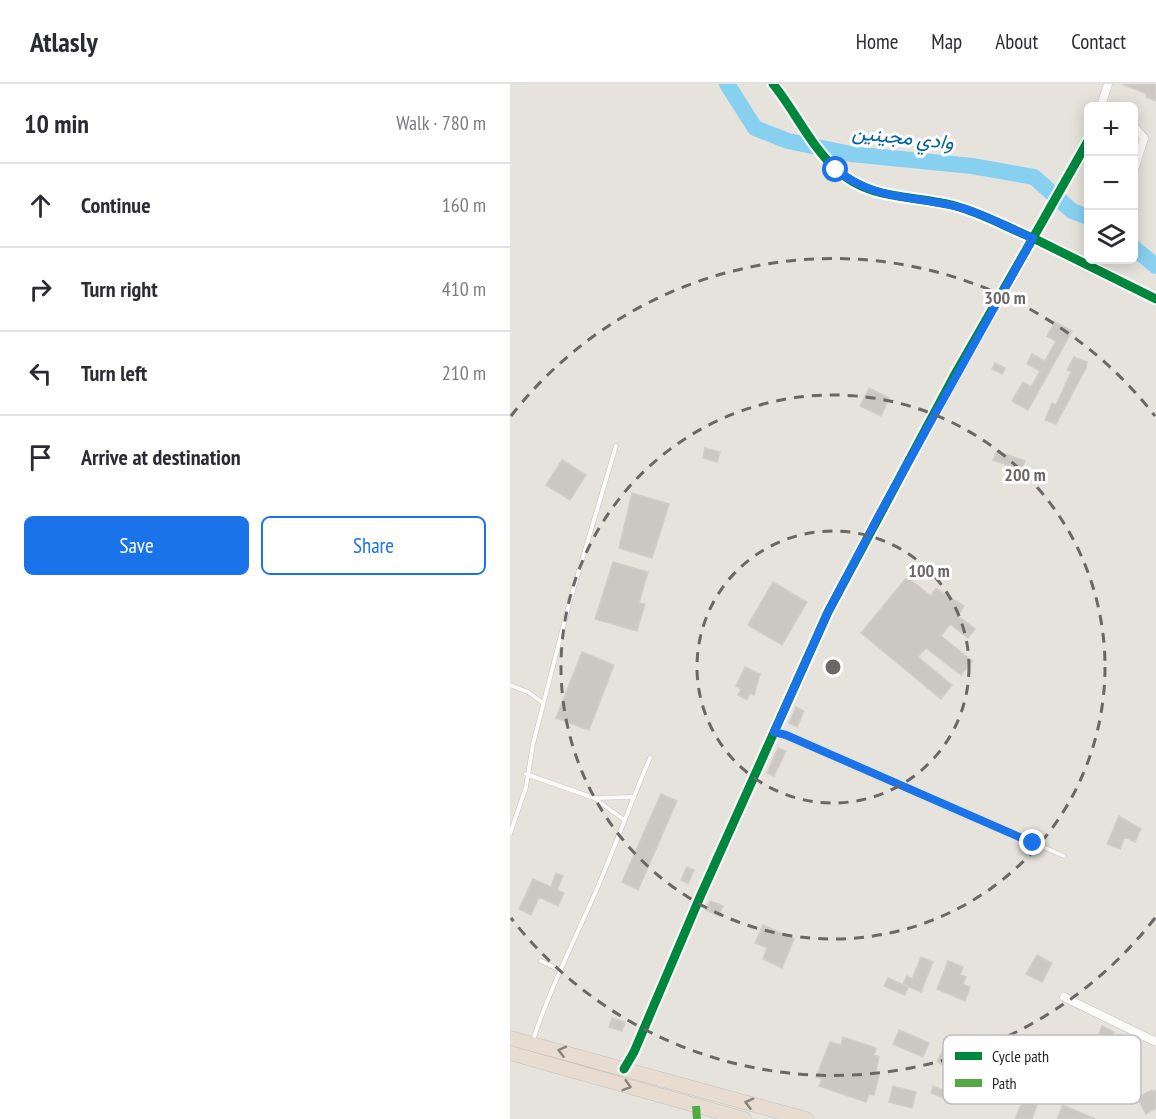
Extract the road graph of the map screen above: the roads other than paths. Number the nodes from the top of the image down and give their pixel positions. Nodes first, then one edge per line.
1 (773, 84) edge
2 (1108, 84) edge
3 (1102, 102) edge
4 (1138, 129) edge
5 (1084, 150) edge
6 (1138, 157) edge
7 (1033, 238) junction
8 (1084, 261) edge
9 (1091, 264) edge
10 (1156, 299) edge
11 (616, 446) dead end
12 (510, 685) edge
13 (543, 703) junction
14 (774, 732) junction
15 (650, 758) dead end
16 (526, 774) junction
17 (633, 797) junction
18 (594, 798) junction
19 (623, 819) junction
20 (510, 834) edge
21 (1065, 856) dead end
22 (541, 961) dead end
23 (561, 971) junction
24 (1064, 996) dead end
25 (510, 1038) edge
26 (1156, 1042) edge
27 (532, 1044) junction
28 (510, 1053) edge
29 (602, 1062) junction
30 (624, 1069) junction
31 (597, 1078) junction
32 (744, 1119) edge
33 (806, 1119) edge

1 - 7 street
2 - 3 street
4 - 6 street
5 - 7 street
7 - 8 street
7 - 14 street
9 - 10 street
11 - 13 lane
12 - 13 lane
13 - 16 lane
14 - 21 lane
14 - 30 street
15 - 17 lane
16 - 18 lane
16 - 20 lane
17 - 18 lane
17 - 19 lane
18 - 19 lane
19 - 23 lane
22 - 23 lane
23 - 27 lane
24 - 26 street
25 - 27 highway
29 -> 27 highway
28 - 31 highway
29 - 30 highway
29 - 31 highway
33 -> 30 highway
31 -> 32 highway

